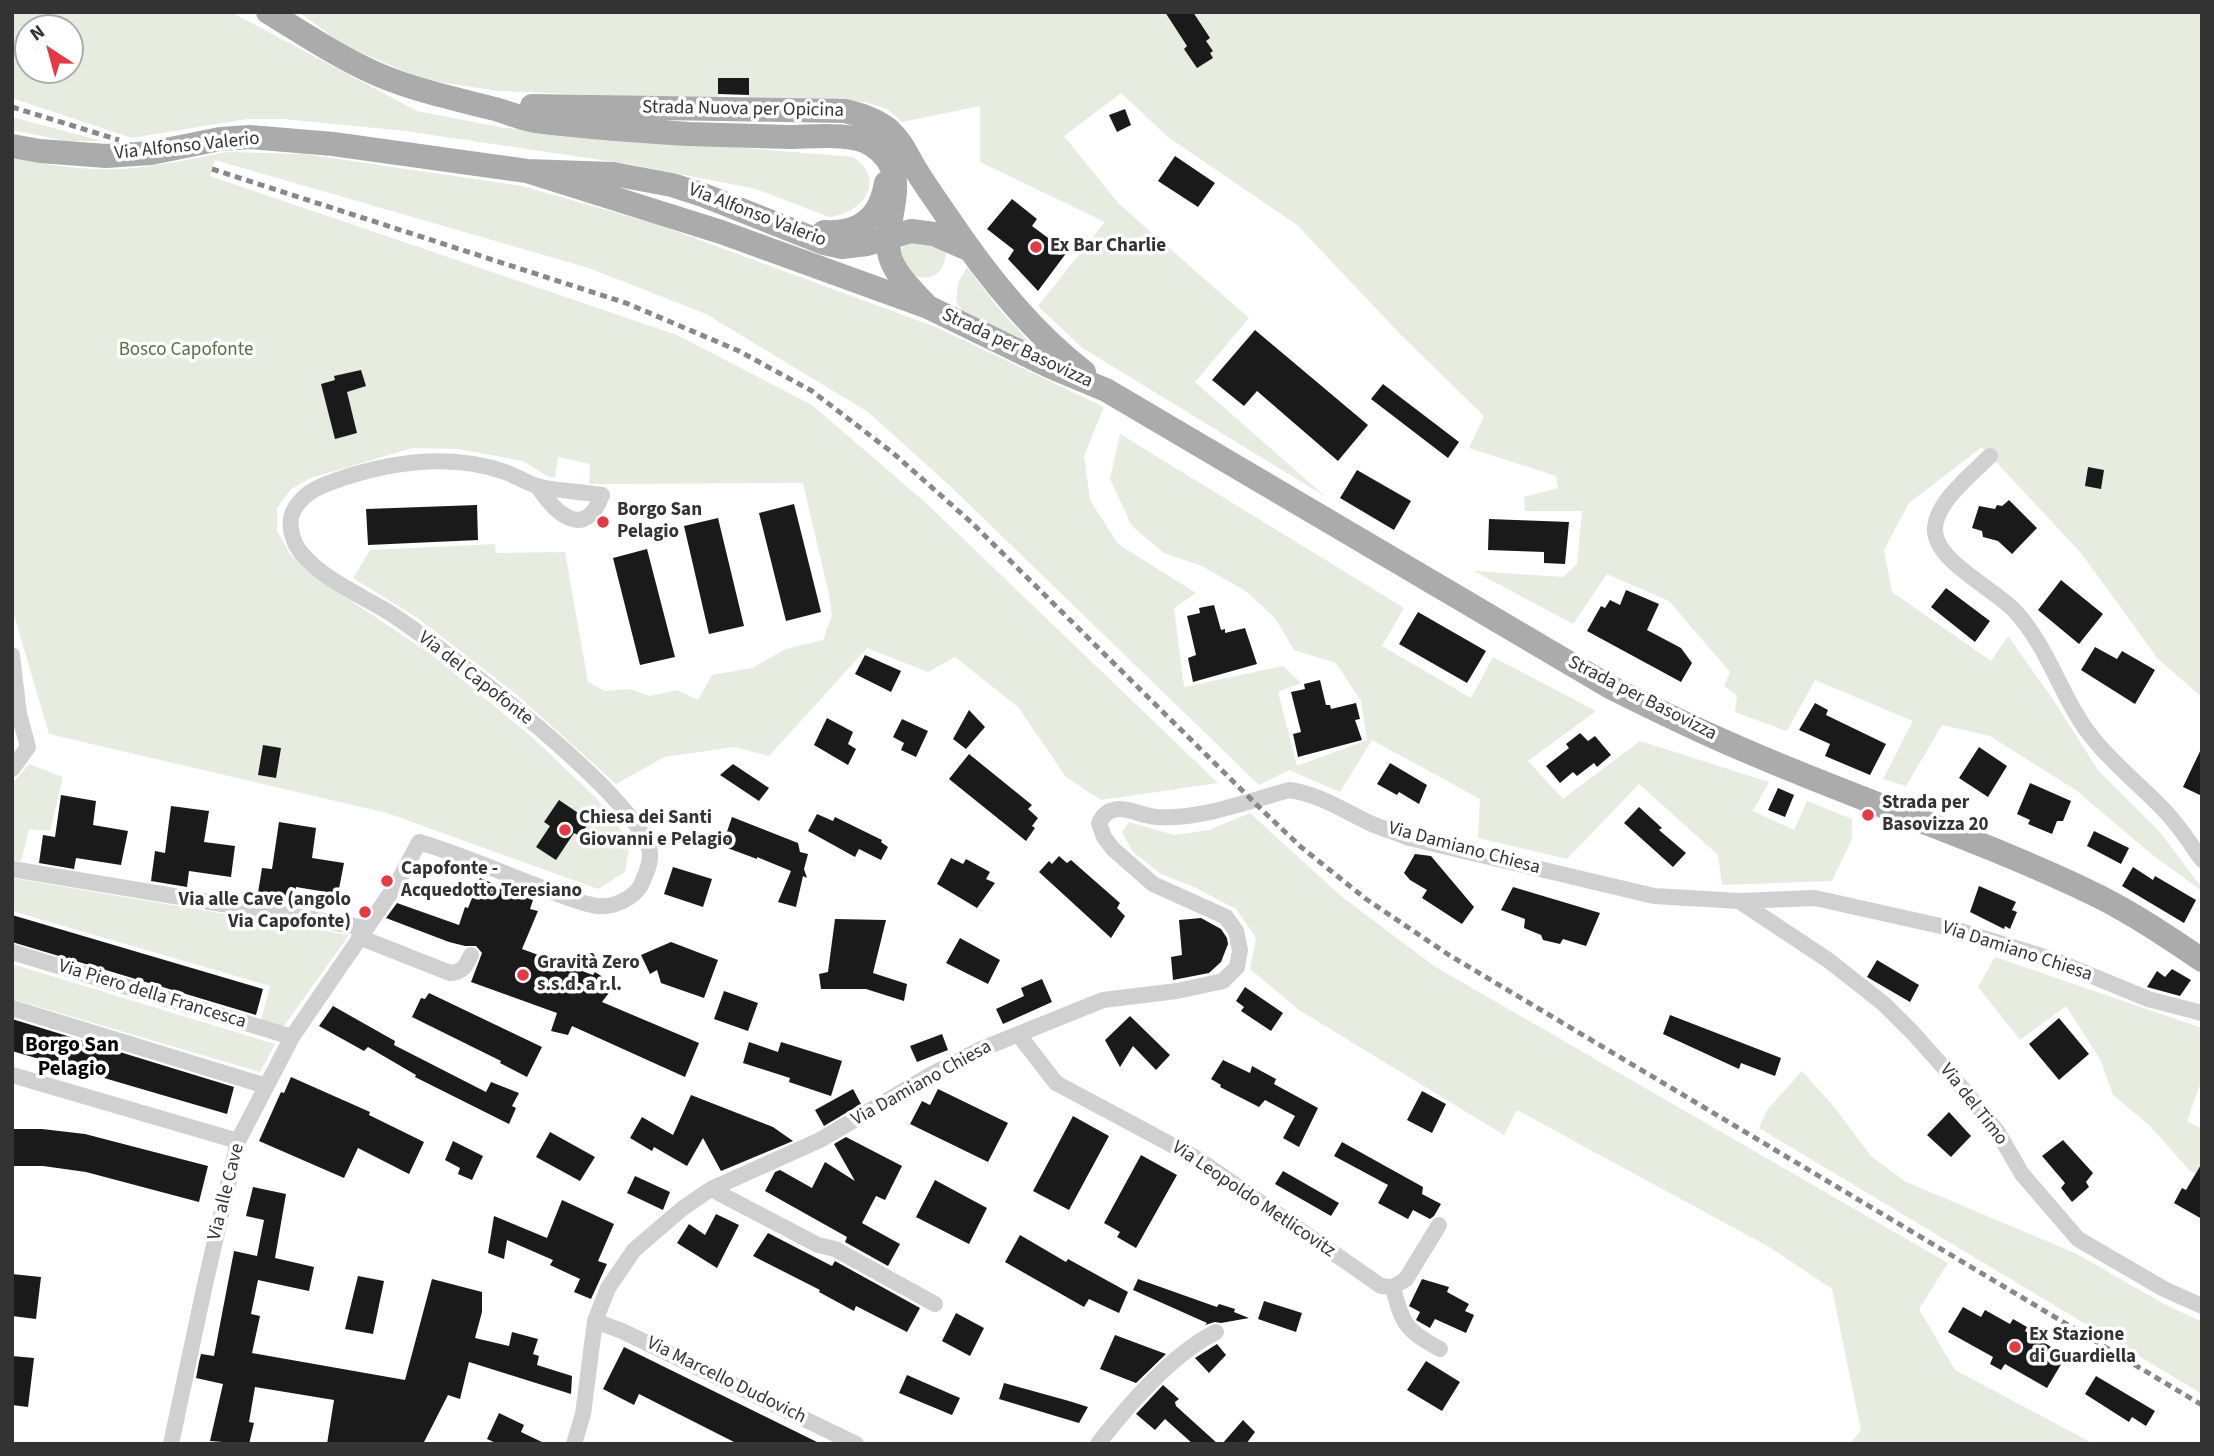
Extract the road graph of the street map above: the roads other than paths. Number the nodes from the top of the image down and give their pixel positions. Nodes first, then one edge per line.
1 (268, 12) edge
2 (494, 109) junction
3 (12, 146) edge
4 (887, 161) junction
5 (915, 169) junction
6 (527, 171) junction
7 (763, 217) junction
8 (891, 236) junction
9 (968, 249) junction
10 (817, 267) junction
11 (928, 307) junction
12 (1106, 390) junction
13 (1990, 456) dead end
14 (538, 487) dead end
15 (12, 655) edge
16 (12, 769) edge
17 (419, 842) joint
18 (2202, 860) edge
19 (12, 869) edge
20 (1740, 901) junction
21 (362, 933) junction
22 (12, 953) edge
23 (471, 955) dead end
24 (2202, 960) edge
25 (12, 1008) edge
26 (2202, 1013) edge
27 (1018, 1034) junction
28 (292, 1037) junction
29 (12, 1074) edge
30 (266, 1086) junction
31 (238, 1141) junction
32 (711, 1189) junction
33 (1439, 1226) dead end
34 (1393, 1287) junction
35 (935, 1304) dead end
36 (2202, 1306) edge
37 (595, 1321) junction
38 (1216, 1332) dead end
39 (1440, 1349) dead end
40 (171, 1444) edge
41 (574, 1444) edge
42 (856, 1444) edge
43 (1098, 1444) edge

1 - 2 main road, Strada Nuova per Opicina
2 - 4 main road, Strada Nuova per Opicina
2 - 5 main road, Strada Nuova per Opicina
3 - 6 main road, Via Alfonso Valerio
4 - 7 main road
4 - 8 main road
5 - 8 main road
5 - 9 main road, Strada per Basovizza
6 - 7 main road, Via Alfonso Valerio
6 - 10 main road, Via Alfonso Valerio
7 - 8 main road, Via Alfonso Valerio
8 - 9 main road, Strada per Basovizza
8 - 10 main road, Via Alfonso Valerio
8 - 11 main road, Strada per Basovizza
9 - 12 main road, Strada per Basovizza
10 - 11 main road, Strada per Basovizza
11 - 12 main road, Strada per Basovizza
12 - 24 main road, Strada per Basovizza
13 - 18 street
14 - 17 street, Via del Capofonte
15 - 16 street
17 - 21 street, Via alle Cave
19 - 21 street
20 - 26 street, Via Damiano Chiesa
20 - 27 street, Via Damiano Chiesa
20 - 36 street, Via del Timo
21 - 23 street
21 - 28 street, Via alle Cave
22 - 28 street, Via Piero della Francesca
25 - 30 street
27 - 32 street, Via Damiano Chiesa
27 - 34 street, Via Leopoldo Metlicovitz
28 - 30 street, Via alle Cave
29 - 31 street
30 - 31 street, Via alle Cave
31 - 40 street, Via alle Cave
32 - 35 street
32 - 37 street, Via Damiano Chiesa
33 - 34 street
34 - 39 street
37 - 41 street, Via Damiano Chiesa
37 - 42 street, Via Marcello Dudovich
38 - 43 street

